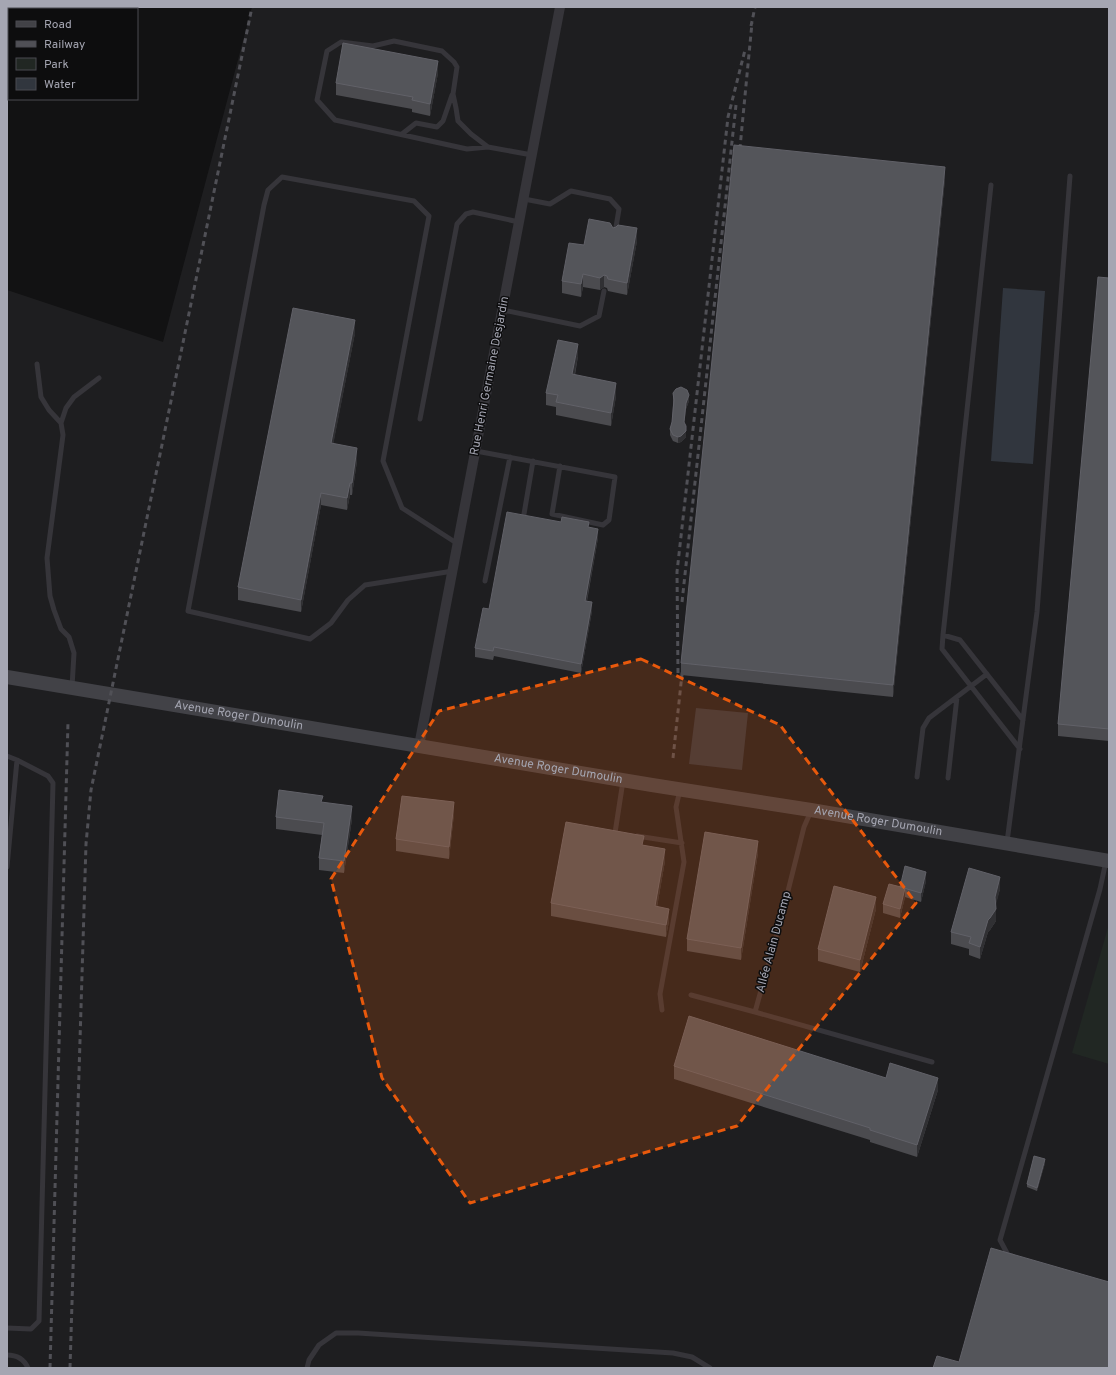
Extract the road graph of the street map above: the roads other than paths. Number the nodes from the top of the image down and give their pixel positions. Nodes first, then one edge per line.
1 (560, 7) edge
2 (452, 94) junction
3 (402, 134) junction
4 (488, 147) junction
5 (532, 155) junction
6 (1070, 176) dead end
7 (991, 185) dead end
8 (524, 199) junction
9 (519, 222) junction
10 (614, 236) edge
11 (604, 291) dead end
12 (503, 310) junction
13 (37, 364) dead end
14 (99, 378) dead end
15 (420, 419) dead end
16 (61, 424) junction
17 (476, 451) junction
18 (510, 457) junction
19 (533, 461) junction
20 (560, 466) junction
21 (524, 514) edge
22 (458, 544) junction
23 (453, 571) junction
24 (486, 581) dead end
25 (943, 635) junction
26 (987, 674) junction
27 (7, 677) edge
28 (971, 686) junction
29 (72, 688) junction
30 (957, 697) junction
31 (1023, 720) junction
32 (419, 746) junction
33 (1020, 749) junction
34 (7, 756) edge
35 (17, 760) junction
36 (917, 777) dead end
37 (948, 778) dead end
38 (623, 780) junction
39 (680, 789) junction
40 (811, 810) junction
41 (607, 832) edge
42 (615, 833) junction
43 (622, 834) edge
44 (630, 836) edge
45 (682, 843) junction
46 (1007, 843) junction
47 (1108, 861) edge
48 (7, 867) edge
49 (691, 996) dead end
50 (662, 1010) dead end
51 (755, 1012) junction
52 (932, 1062) dead end
53 (1015, 1257) edge
54 (7, 1328) edge
55 (7, 1355) edge
56 (28, 1368) edge
57 (307, 1368) edge
58 (710, 1368) edge

1 - 5 street, Rue Henri Germaine Desjardin
2 - 3 lane
2 - 3 lane
2 - 4 lane
3 - 4 lane
4 - 5 lane
5 - 8 street, Rue Henri Germaine Desjardin
6 - 31 lane
7 - 25 lane
8 - 9 street, Rue Henri Germaine Desjardin
8 - 10 lane
9 - 12 street, Rue Henri Germaine Desjardin
9 - 15 lane
11 - 12 lane
12 - 17 street, Rue Henri Germaine Desjardin
13 - 16 lane
14 - 16 lane
16 - 29 lane
17 - 18 lane
17 - 22 street, Rue Henri Germaine Desjardin
18 - 19 lane
18 - 24 lane
19 - 20 lane
19 - 21 lane
20 - 20 lane
22 - 23 street, Rue Henri Germaine Desjardin
22 - 23 lane
23 - 32 street, Rue Henri Germaine Desjardin
25 - 26 lane
25 - 28 lane
26 - 28 lane
26 - 31 lane
27 - 29 main road, Avenue Roger Dumoulin
28 - 30 lane
28 - 33 lane
29 - 32 main road, Avenue Roger Dumoulin
30 - 36 lane
30 - 37 lane
31 - 33 lane
32 - 38 main road, Avenue Roger Dumoulin
33 - 46 lane
34 - 35 lane
35 - 48 lane
35 - 54 lane
38 - 39 main road, Avenue Roger Dumoulin
38 - 42 lane
39 - 40 main road, Avenue Roger Dumoulin
39 - 45 lane
40 - 46 main road, Avenue Roger Dumoulin
40 - 51 lane, Allée Alain Ducamp
41 - 42 lane
42 - 43 lane
44 - 45 lane
45 - 50 lane
46 - 47 main road, Avenue Roger Dumoulin
47 - 53 lane
49 - 51 lane
51 - 52 lane
55 - 56 lane
57 - 58 lane

